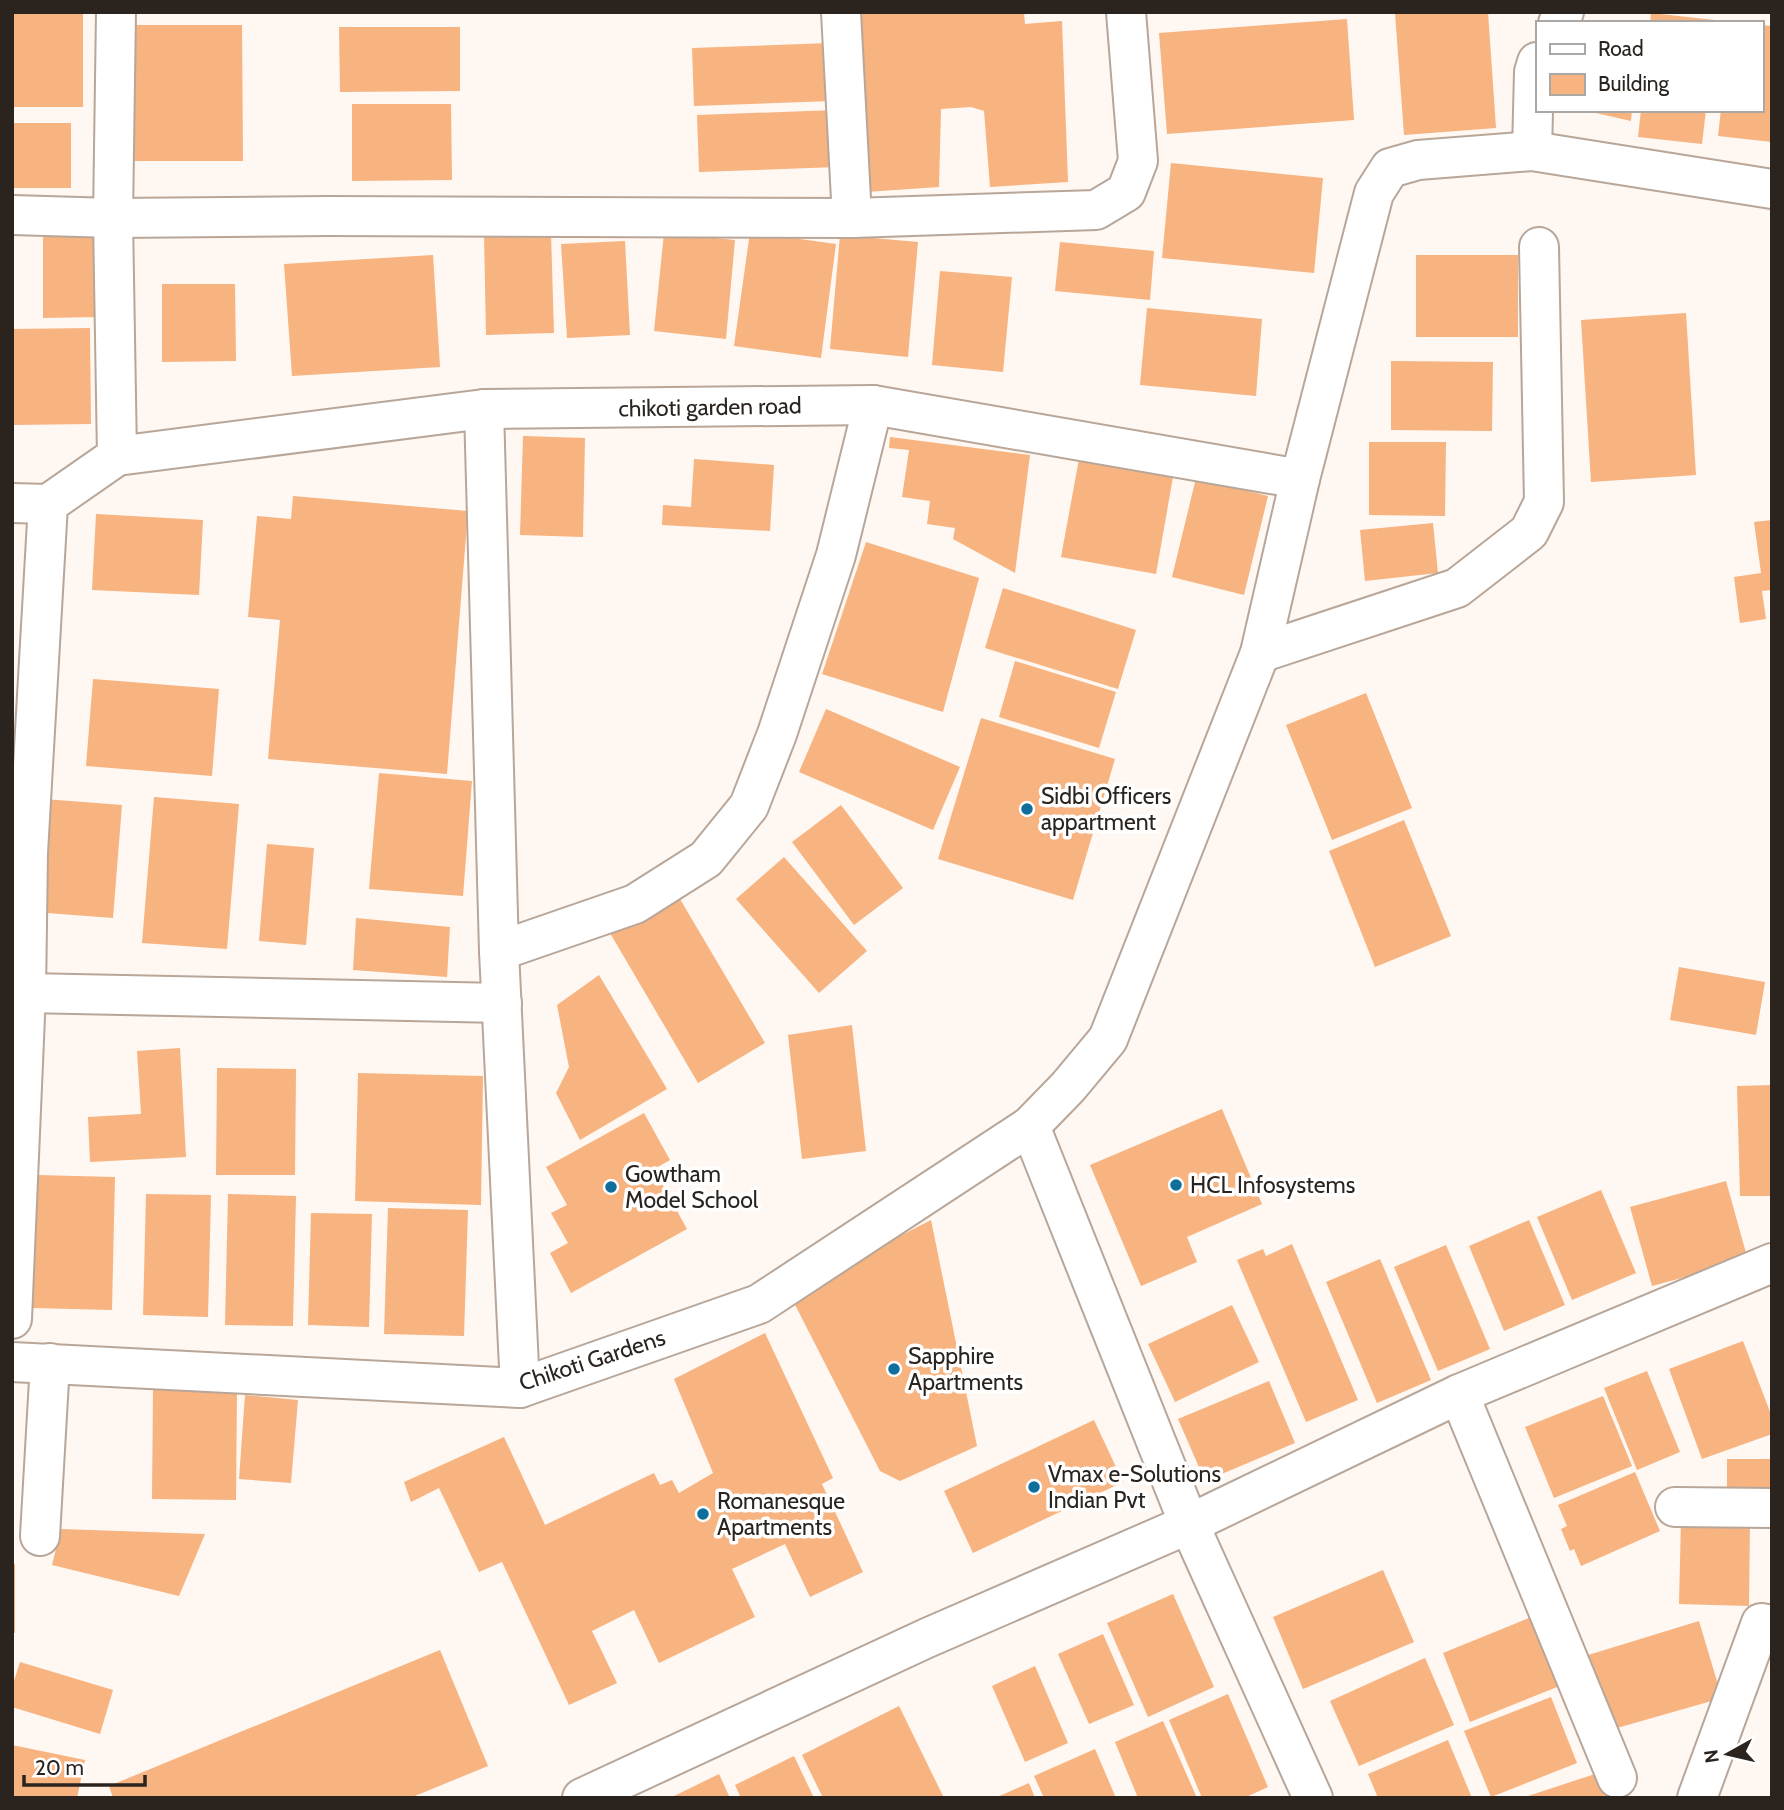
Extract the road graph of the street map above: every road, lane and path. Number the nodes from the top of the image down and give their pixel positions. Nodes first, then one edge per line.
1 (116, 12) edge
2 (841, 12) edge
3 (1126, 12) edge
4 (1536, 65) edge
5 (1532, 151) junction
6 (1772, 189) edge
7 (12, 215) edge
8 (113, 218) junction
9 (852, 218) junction
10 (1539, 247) dead end
11 (873, 405) junction
12 (484, 409) junction
13 (117, 456) junction
14 (1300, 479) junction
15 (30, 503) edge
16 (1260, 653) junction
17 (20, 854) edge
18 (499, 951) junction
19 (26, 993) junction
20 (502, 1003) junction
21 (17, 1116) edge
22 (1030, 1126) junction
23 (1772, 1263) edge
24 (12, 1319) edge
25 (12, 1362) edge
26 (50, 1363) junction
27 (520, 1388) junction
28 (1459, 1394) junction
29 (1675, 1507) dead end
30 (1772, 1508) edge
31 (1189, 1524) junction
32 (40, 1536) dead end
33 (1772, 1625) edge
34 (1617, 1778) dead end
35 (1306, 1796) edge
36 (582, 1798) edge
37 (1698, 1798) edge

1 - 8 street
2 - 9 street
3 - 9 street
4 - 5 street
5 - 6 street
5 - 14 street, Chikoti Gardens
7 - 8 street
8 - 9 street
8 - 13 street
10 - 16 street
11 - 12 street, chikoti garden road
11 - 14 street, chikoti garden road
11 - 18 street
12 - 13 street, chikoti garden road
12 - 18 street
13 - 15 street
14 - 16 street, Chikoti Gardens
15 - 17 street
16 - 22 street, Chikoti Gardens
17 - 19 street
18 - 20 street
19 - 20 street
19 - 21 street
20 - 27 street
21 - 24 street
22 - 27 street, Chikoti Gardens
22 - 31 street
23 - 28 street
25 - 26 street, Chikoti Gardens
26 - 27 street, Chikoti Gardens
26 - 32 street
28 - 31 street
28 - 34 street
29 - 30 street
31 - 35 street
31 - 36 street
33 - 37 street

